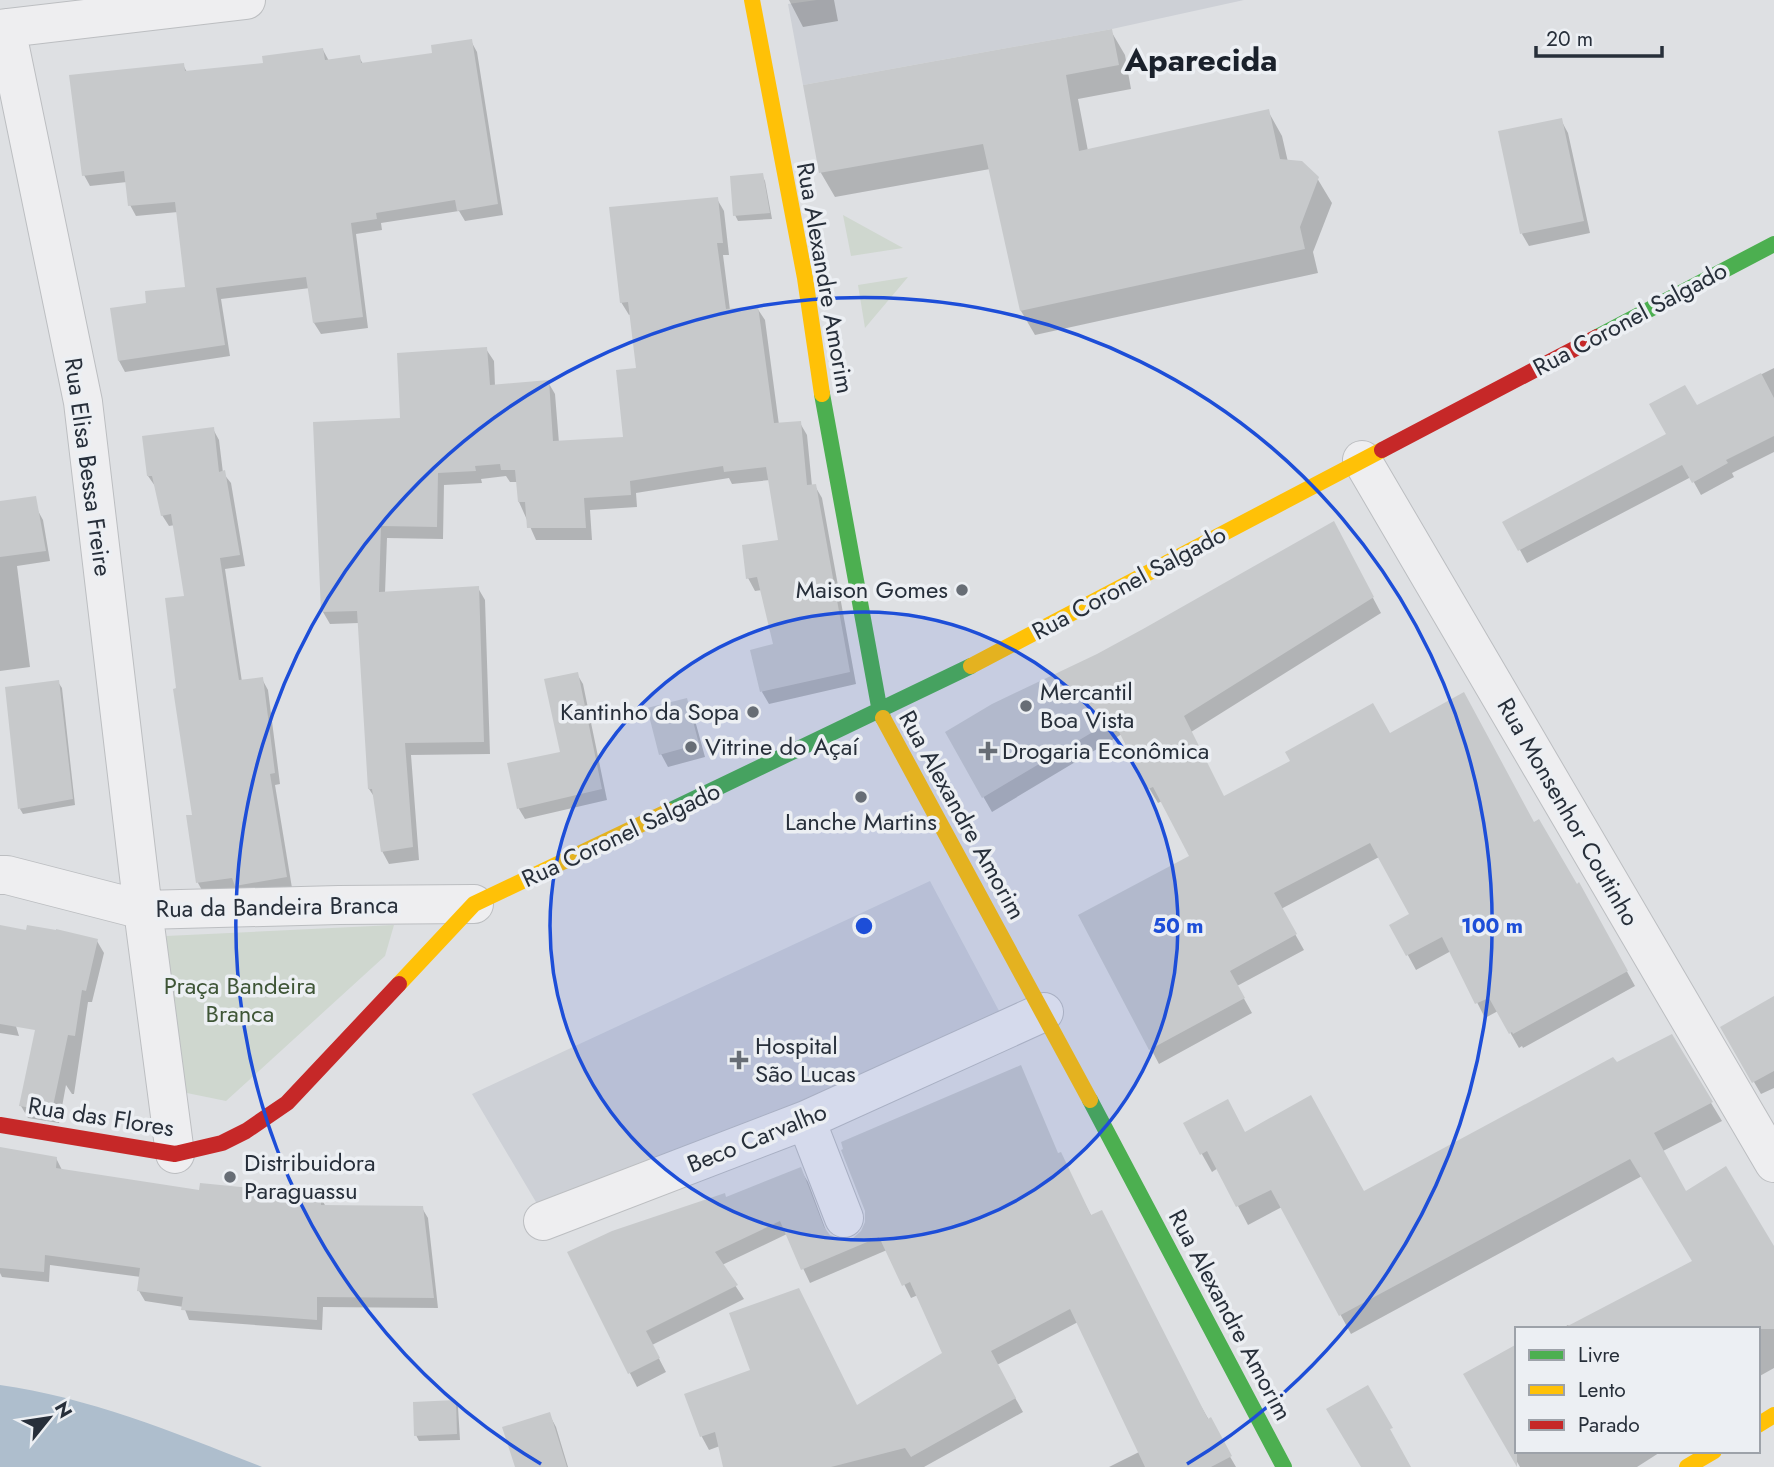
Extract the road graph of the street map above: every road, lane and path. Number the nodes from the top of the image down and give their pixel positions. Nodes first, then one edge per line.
1 (246, 0) edge
2 (752, 0) edge
3 (137, 7) edge
4 (3, 29) edge
5 (1774, 244) edge
6 (1362, 460) junction
7 (880, 712) junction
8 (2, 868) edge
9 (474, 904) junction
10 (143, 910) junction
11 (1044, 1012) junction
12 (806, 1120) junction
13 (0, 1125) edge
14 (175, 1154) junction
15 (1774, 1163) edge
16 (844, 1218) dead end
17 (543, 1222) dead end
18 (1711, 1453) edge
19 (1284, 1467) edge
20 (1687, 1467) edge

1 - 3 street
2 - 7 street, Rua Alexandre Amorim
3 - 4 street
4 - 10 street, Rua Elisa Bessa Freire
5 - 6 street, Rua Coronel Salgado
6 - 7 street, Rua Coronel Salgado
6 - 15 street, Rua Monsenhor Coutinho
7 - 9 street, Rua Coronel Salgado
7 - 11 street, Rua Alexandre Amorim
8 - 10 street, Rua da Bandeira Branca
9 - 10 street, Rua da Bandeira Branca
9 - 14 street, Rua das Flores
10 - 14 street, Rua Elisa Bessa Freire
11 - 12 street, Beco Carvalho
11 - 19 street, Rua Alexandre Amorim
12 - 16 street
12 - 17 street, Beco Carvalho
13 - 14 street, Rua das Flores
18 - 20 street

